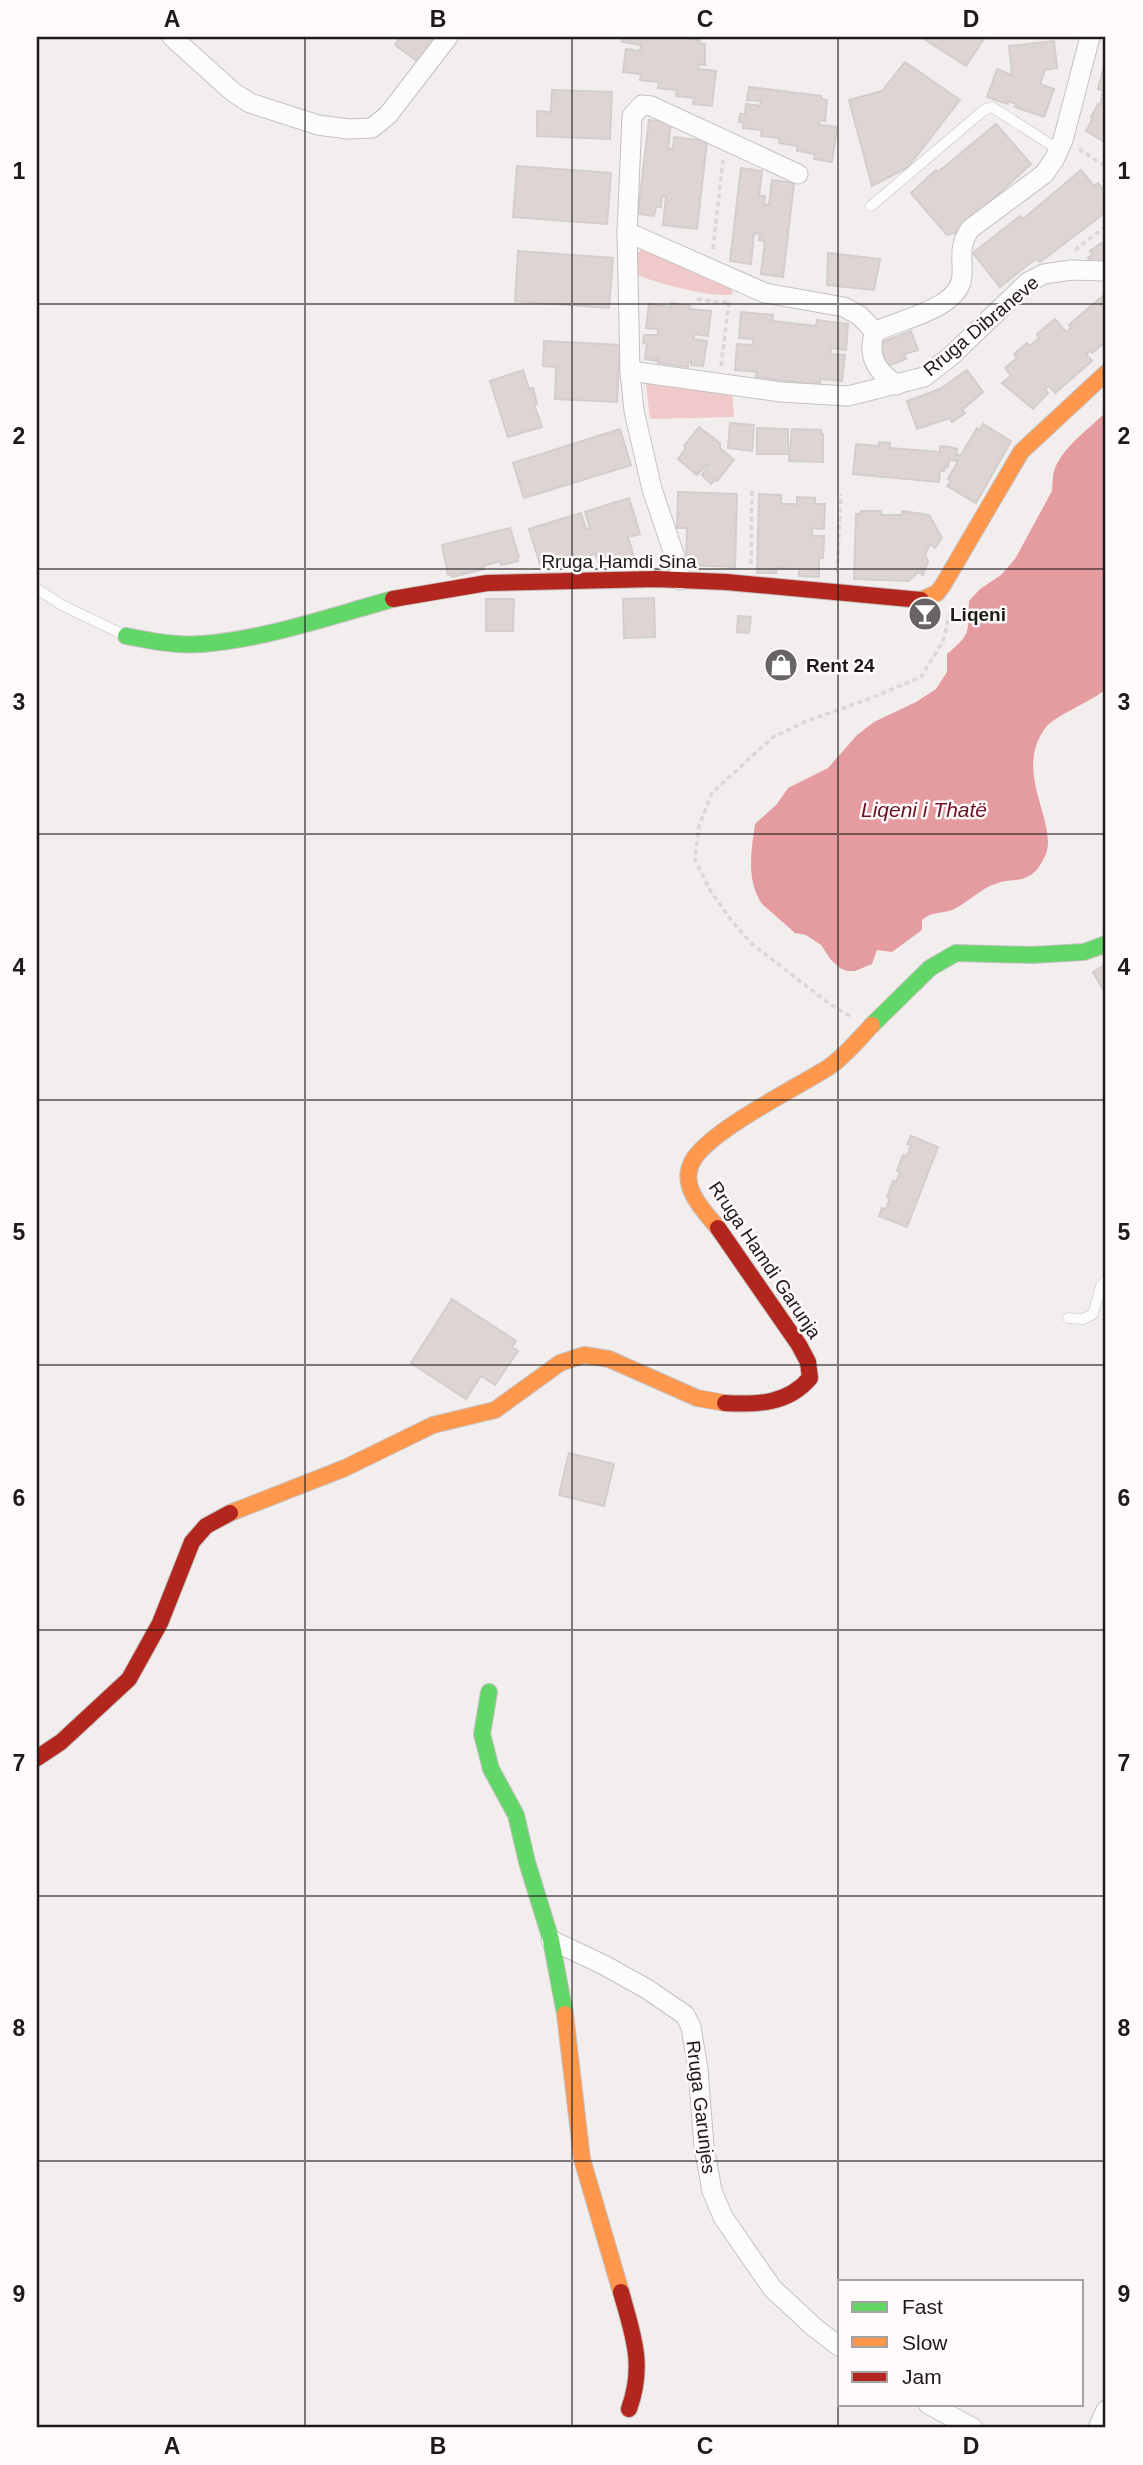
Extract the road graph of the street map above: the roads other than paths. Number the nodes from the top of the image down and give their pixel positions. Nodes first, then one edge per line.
1 (172, 37) edge
2 (448, 37) edge
3 (1090, 37) edge
4 (1059, 150) junction
5 (797, 174) dead end
6 (871, 206) dead end
7 (627, 232) junction
8 (1106, 271) edge
9 (875, 332) junction
10 (630, 371) junction
11 (1106, 373) edge
12 (897, 385) junction
13 (680, 580) junction
14 (37, 589) edge
15 (126, 636) joint
16 (1106, 944) edge
17 (1106, 1280) edge
18 (1069, 1318) dead end
19 (489, 1692) dead end
20 (37, 1758) edge
21 (551, 1940) junction
22 (838, 2345) edge
23 (932, 2406) edge
24 (629, 2409) dead end
25 (1106, 2410) edge
26 (973, 2428) edge
27 (1098, 2428) edge

1 - 2 street
3 - 4 street, Rruga Dibraneve
4 - 6 lane
4 - 9 street, Rruga Dibraneve
5 - 7 street
7 - 9 street
7 - 10 street
8 - 12 street, Rruga Dibraneve
9 - 12 street
10 - 12 street, Rruga Dibraneve
10 - 13 street
11 - 13 street, Rruga Hamdi Sina
13 - 15 street, Rruga Hamdi Sina
14 - 15 lane, Rruga Hamdi Sina
16 - 20 street, Rruga Hamdi Garunja
17 - 18 lane
19 - 21 street
21 - 22 street, Rruga Garunjes
21 - 24 street
23 - 26 street
25 - 27 street

